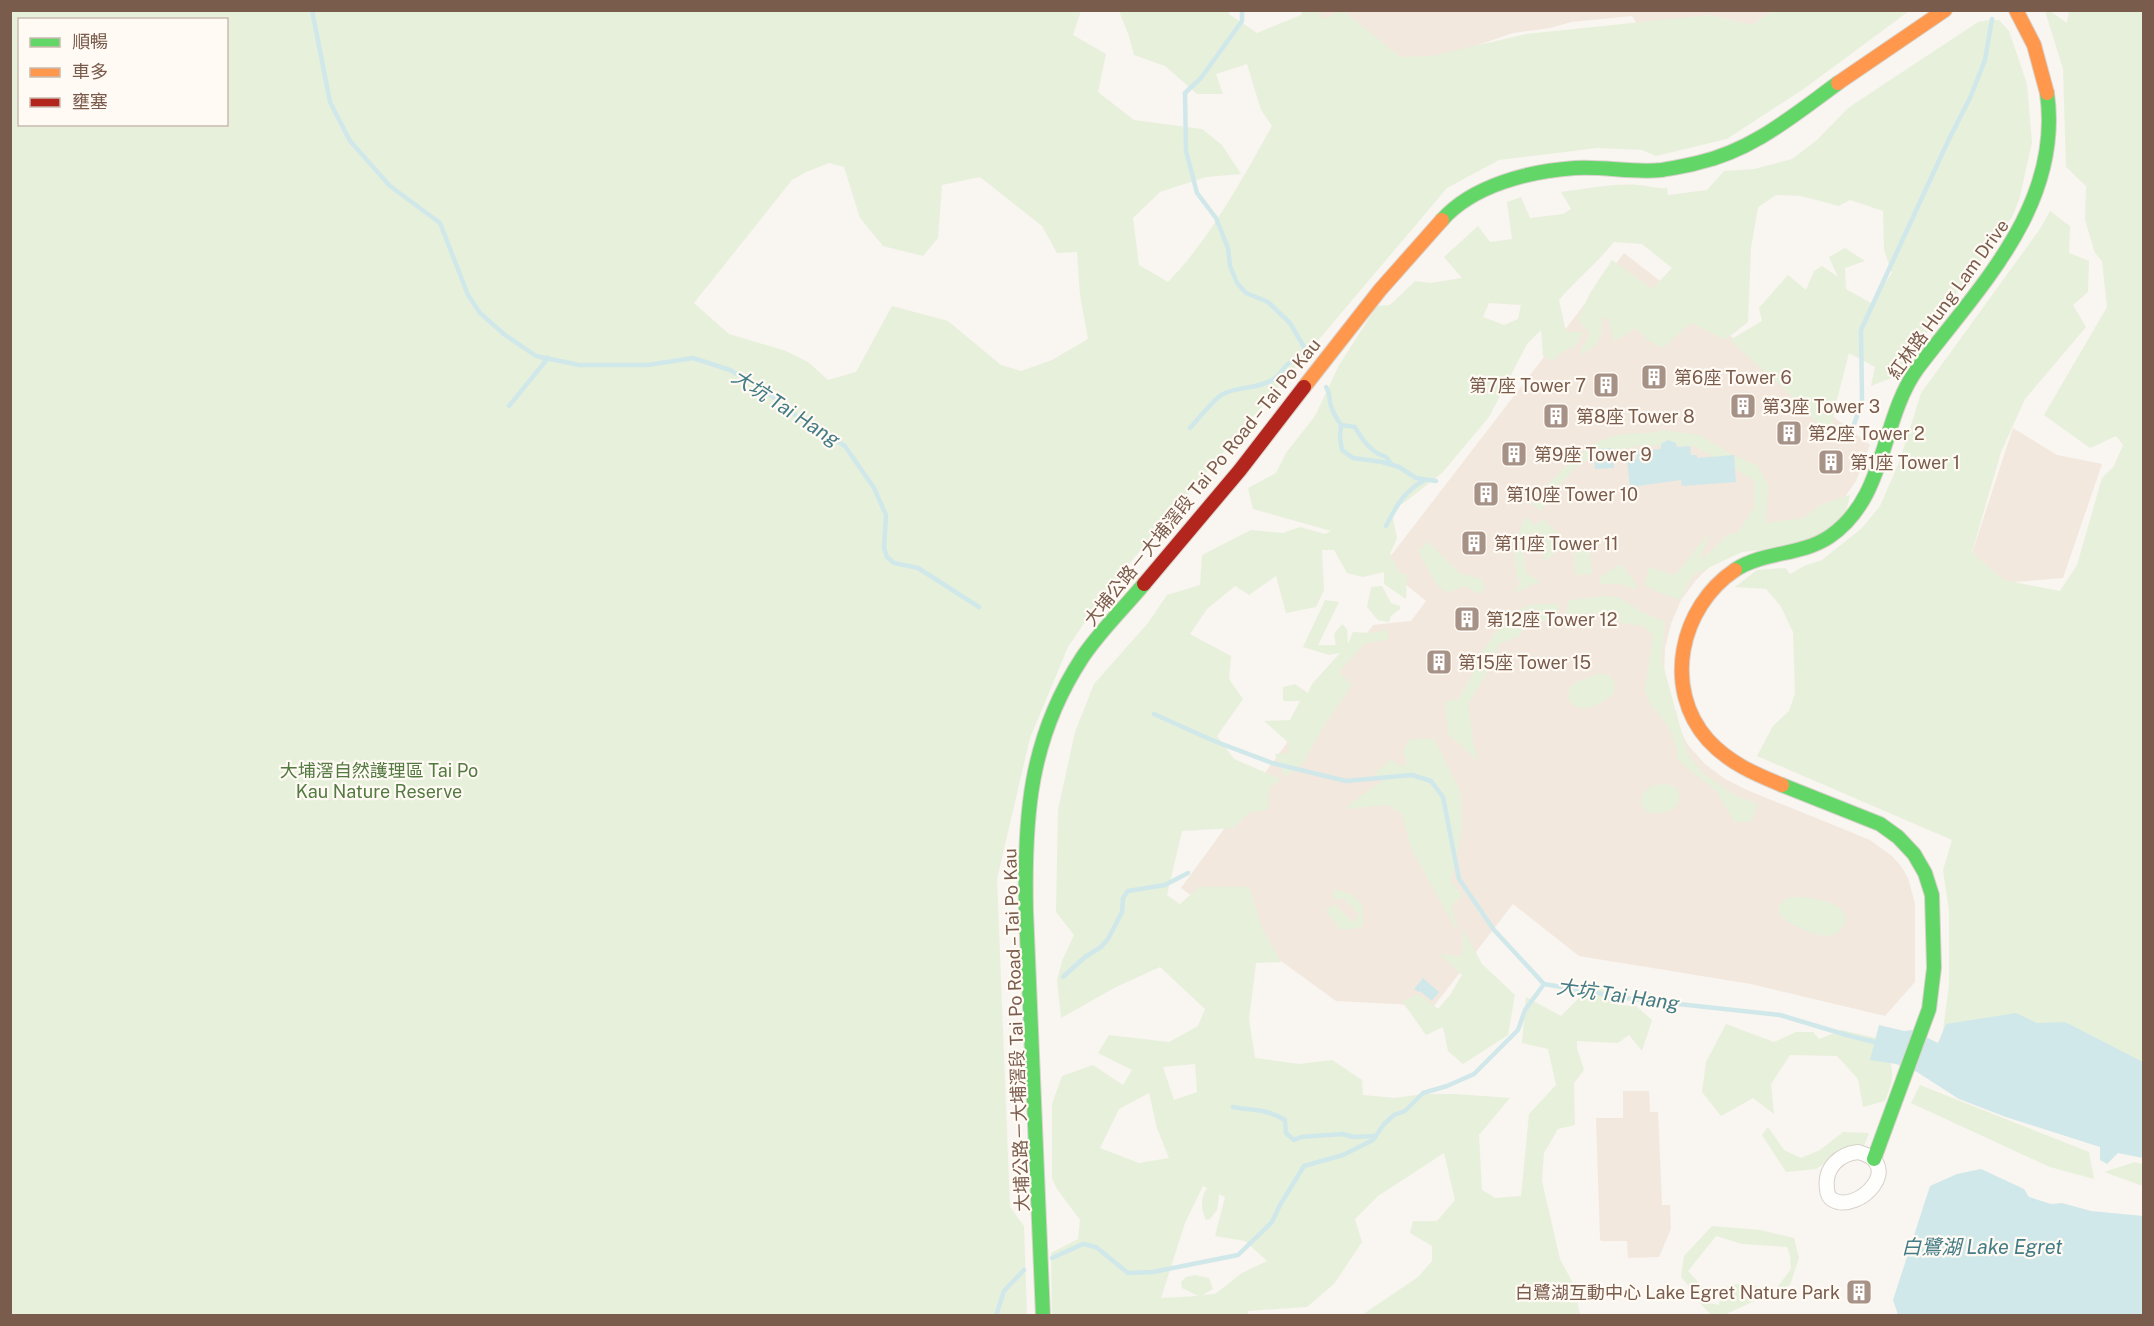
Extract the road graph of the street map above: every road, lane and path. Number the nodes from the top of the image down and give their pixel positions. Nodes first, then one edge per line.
1 (1945, 10) edge
2 (2016, 10) edge
3 (1874, 1159) dead end
4 (1043, 1316) edge

1 - 4 main road, 大埔公路－大埔滘段 Tai Po Road – Tai Po Kau
2 - 3 main road, 紅林路 Hung Lam Drive

